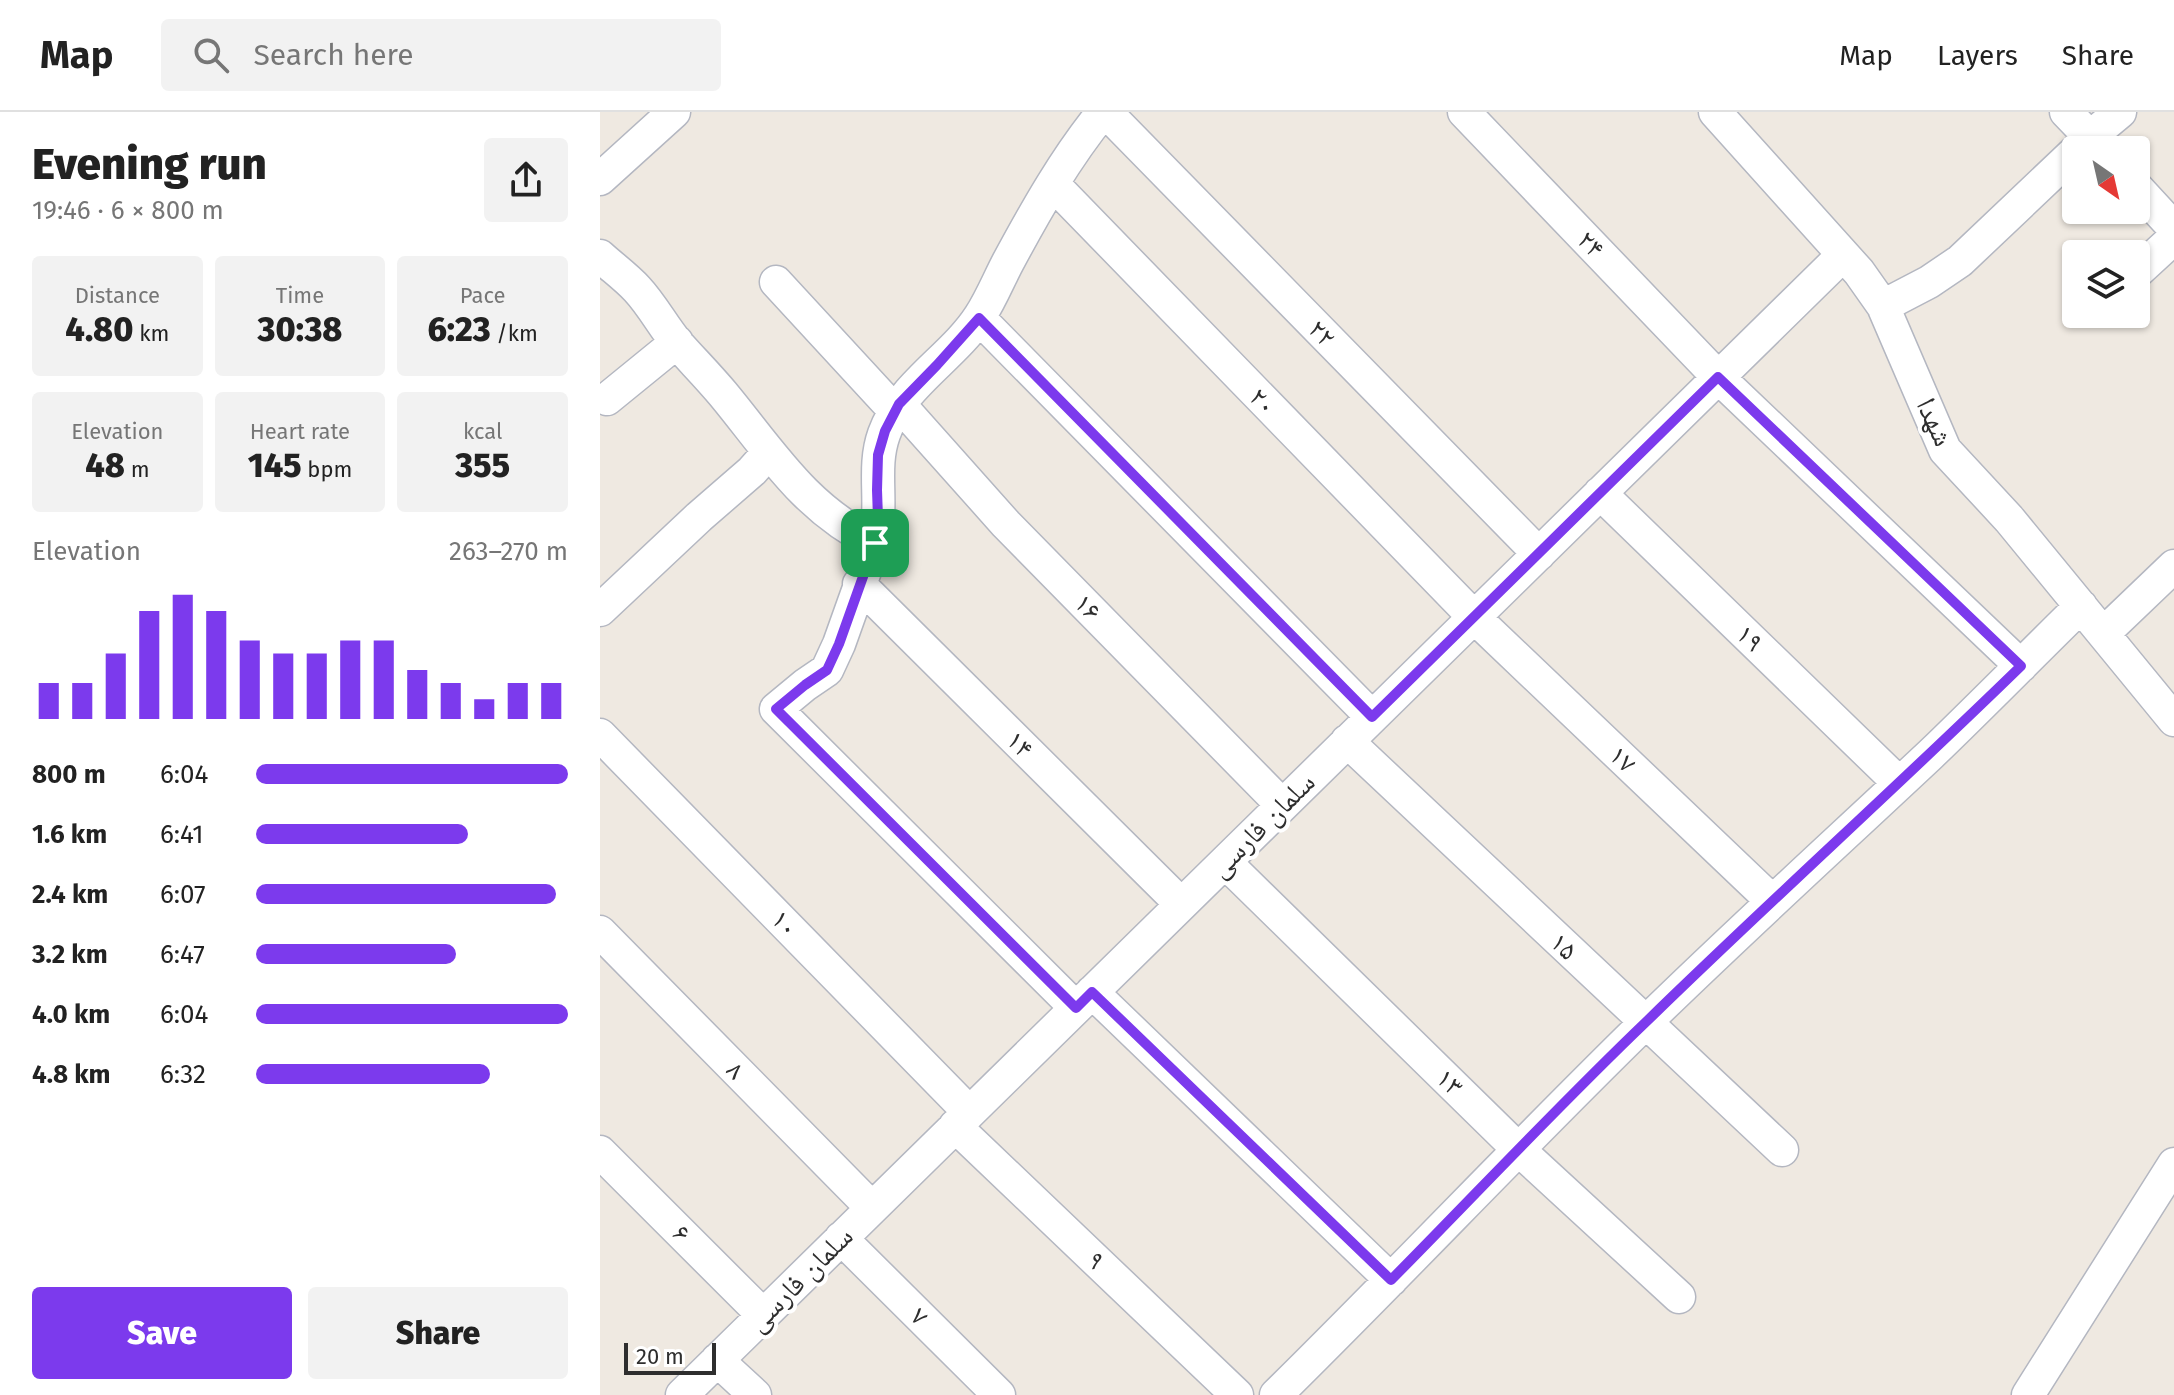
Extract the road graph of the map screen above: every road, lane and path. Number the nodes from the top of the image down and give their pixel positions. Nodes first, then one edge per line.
1 (674, 112) edge
2 (1105, 112) edge
3 (1464, 112) edge
4 (1715, 112) edge
5 (2066, 112) edge
6 (2120, 112) edge
7 (2080, 136) edge
8 (2097, 136) edge
9 (2062, 169) edge
10 (600, 179) edge
11 (1053, 184) junction
12 (2150, 202) edge
13 (2174, 228) edge
14 (2174, 238) edge
15 (1843, 255) junction
16 (600, 256) edge
17 (2150, 260) edge
18 (776, 282) dead end
19 (1883, 306) junction
20 (979, 318) junction
21 (677, 342) junction
22 (1718, 377) junction
23 (607, 399) dead end
24 (897, 407) junction
25 (768, 453) junction
26 (1600, 493) junction
27 (875, 543) junction
28 (1539, 554) junction
29 (2174, 566) edge
30 (859, 584) junction
31 (2081, 606) junction
32 (600, 610) edge
33 (1474, 617) junction
34 (2104, 633) junction
35 (2021, 666) junction
36 (1372, 717) junction
37 (2174, 720) edge
38 (600, 735) edge
39 (1347, 741) junction
40 (1899, 783) junction
41 (1282, 805) junction
42 (1225, 862) junction
43 (1772, 901) junction
44 (1181, 904) junction
45 (600, 932) edge
46 (1084, 1000) junction
47 (1645, 1022) junction
48 (962, 1119) junction
49 (1518, 1149) junction
50 (1782, 1150) dead end
51 (600, 1152) edge
52 (2174, 1164) edge
53 (872, 1208) junction
54 (841, 1238) junction
55 (1391, 1280) junction
56 (1679, 1297) dead end
57 (763, 1315) junction
58 (717, 1360) junction
59 (682, 1395) edge
60 (755, 1395) edge
61 (999, 1395) edge
62 (1237, 1395) edge
63 (1276, 1395) edge
64 (2028, 1395) edge

1 - 10 street
2 - 11 street
2 - 28 street, ۲۲
3 - 22 street, ۲۴
4 - 15 street, شهدا
5 - 7 street
6 - 8 street
9 - 19 street
11 - 20 street
11 - 33 street, ۲۰
12 - 13 street
14 - 17 street
15 - 19 street, شهدا
15 - 22 street, سلمان فارسی
16 - 21 street
18 - 24 street, ۱۶
19 - 31 street, شهدا
20 - 24 street
20 - 36 street
21 - 23 street
21 - 25 street
22 - 26 street, سلمان فارسی
22 - 35 street, ۲۴
24 - 27 street
24 - 41 street, ۱۶
25 - 27 street
25 - 32 street
26 - 28 street, سلمان فارسی
26 - 40 street, ۱۹
27 - 30 street
28 - 33 street, سلمان فارسی
29 - 34 street
30 - 44 street, ۱۴
30 - 46 street
31 - 34 street, شهدا
31 - 35 street
33 - 36 street, سلمان فارسی
33 - 43 street, ۱۷
34 - 37 street, شهدا
35 - 40 street
36 - 39 street, سلمان فارسی
38 - 48 street, ۱۰
39 - 41 street, سلمان فارسی
39 - 47 street, ۱۵
40 - 43 street
41 - 42 street, سلمان فارسی
42 - 44 street, سلمان فارسی
42 - 49 street, ۱۳
43 - 47 street
44 - 46 street, سلمان فارسی
45 - 53 street, ۸
46 - 48 street, سلمان فارسی
46 - 55 street
47 - 49 street
47 - 50 street, ۱۵
48 - 53 street, سلمان فارسی
48 - 62 street, ۹
49 - 55 street
49 - 56 street, ۱۳
51 - 57 street, ۶
52 - 64 street
53 - 54 street, سلمان فارسی
54 - 57 street, سلمان فارسی
54 - 61 street, ۷
55 - 63 street
57 - 58 street, سلمان فارسی
58 - 59 street, سلمان فارسی
58 - 60 street

